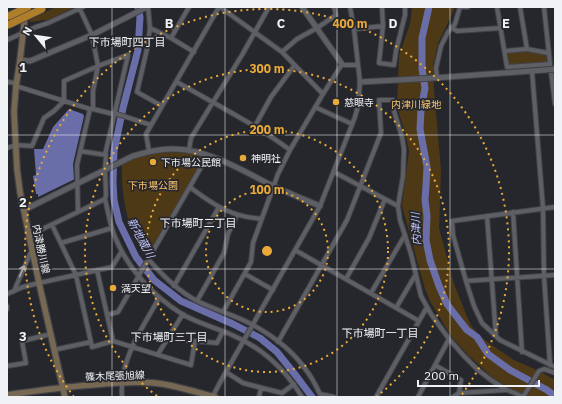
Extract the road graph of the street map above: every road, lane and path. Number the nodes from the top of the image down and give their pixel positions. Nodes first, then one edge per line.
1 (27, 7) edge
2 (146, 7) edge
3 (189, 7) edge
4 (220, 7) edge
5 (269, 7) edge
6 (302, 7) edge
7 (334, 7) edge
8 (350, 7) edge
9 (382, 7) edge
10 (405, 7) edge
11 (460, 7) edge
12 (468, 7) edge
13 (497, 7) edge
14 (520, 7) edge
15 (544, 7) edge
16 (81, 8) edge
17 (42, 9) dead end
18 (9, 16) dead end
19 (8, 25) dead end
20 (383, 26) junction
21 (150, 28) junction
22 (317, 28) junction
23 (452, 28) junction
24 (501, 28) junction
25 (354, 29) junction
26 (255, 32) junction
27 (23, 33) junction
28 (92, 35) junction
29 (171, 38) junction
30 (7, 40) edge
31 (526, 50) junction
32 (505, 51) junction
33 (194, 52) junction
34 (282, 52) junction
35 (548, 53) junction
36 (20, 60) junction
37 (550, 64) junction
38 (342, 65) junction
39 (358, 65) junction
40 (98, 66) junction
41 (294, 66) junction
42 (555, 69) edge
43 (532, 70) junction
44 (436, 78) junction
45 (7, 82) edge
46 (177, 82) junction
47 (360, 82) junction
48 (16, 85) junction
49 (323, 94) junction
50 (64, 101) junction
51 (212, 102) junction
52 (555, 104) edge
53 (162, 106) junction
54 (315, 107) junction
55 (91, 109) junction
56 (114, 114) junction
57 (352, 124) junction
58 (151, 125) junction
59 (254, 126) junction
60 (16, 145) junction
61 (7, 148) edge
62 (189, 150) junction
63 (290, 150) junction
64 (80, 151) junction
65 (149, 151) junction
66 (104, 155) junction
67 (208, 155) junction
68 (105, 169) junction
69 (334, 172) junction
70 (78, 184) junction
71 (274, 186) junction
72 (360, 186) junction
73 (190, 187) junction
74 (105, 199) junction
75 (384, 199) junction
76 (320, 206) junction
77 (398, 206) junction
78 (219, 207) junction
79 (555, 207) edge
80 (543, 208) junction
81 (24, 210) junction
82 (78, 211) junction
83 (513, 212) junction
84 (237, 214) junction
85 (487, 216) junction
86 (262, 219) junction
87 (52, 225) junction
88 (112, 228) junction
89 (32, 234) dead end
90 (405, 235) junction
91 (61, 243) junction
92 (295, 250) junction
93 (32, 252) junction
94 (122, 252) junction
95 (148, 260) junction
96 (321, 265) junction
97 (97, 270) junction
98 (245, 274) junction
99 (416, 274) junction
100 (76, 275) junction
101 (139, 275) junction
102 (555, 275) edge
103 (544, 276) junction
104 (518, 277) junction
105 (346, 279) junction
106 (492, 279) junction
107 (466, 281) junction
108 (39, 283) junction
109 (174, 286) junction
110 (273, 290) junction
111 (13, 292) junction
112 (371, 293) junction
113 (7, 294) edge
114 (159, 298) junction
115 (197, 301) junction
116 (427, 307) junction
117 (396, 308) junction
118 (223, 312) junction
119 (107, 314) junction
120 (182, 314) junction
121 (419, 321) junction
122 (252, 326) junction
123 (223, 332) junction
124 (51, 334) junction
125 (496, 336) junction
126 (245, 339) junction
127 (449, 340) junction
128 (113, 341) junction
129 (91, 342) junction
130 (278, 342) junction
131 (131, 347) junction
132 (58, 349) dead end
133 (522, 352) junction
134 (158, 354) junction
135 (435, 365) junction
136 (550, 365) junction
137 (7, 366) edge
138 (555, 367) edge
139 (226, 372) junction
140 (555, 372) edge
141 (122, 382) junction
142 (294, 384) junction
143 (63, 388) junction
144 (261, 388) junction
145 (507, 390) junction
146 (477, 392) junction
147 (7, 395) edge
148 (456, 395) edge
149 (523, 396) edge
150 (65, 397) edge
151 (122, 397) edge
152 (214, 397) edge
153 (259, 397) edge
154 (302, 397) edge
155 (334, 397) edge
156 (376, 397) edge
157 (418, 397) edge
158 (476, 397) edge

1 - 18 highway, bridge
1 - 27 main road, 内津勝川線
2 - 21 street
2 - 28 street
3 - 29 street
4 - 26 street
4 - 33 street
5 - 26 street
6 - 22 street
7 - 22 street
8 - 25 street
9 - 20 street
10 - 20 street
11 - 12 street
11 - 23 street
13 - 24 street
14 - 31 street
15 - 35 street
16 - 27 street
16 - 28 street
17 - 19 highway, bridge
20 - 25 street
21 - 29 street
21 - 53 street
22 - 34 street
22 - 38 street
23 - 24 street
23 - 44 street
24 - 32 street
25 - 39 street
26 - 34 street
26 - 51 street
27 - 30 street
27 - 36 main road, 内津勝川線
28 - 36 street
28 - 40 street
29 - 33 street
31 - 32 street
31 - 35 street
32 - 37 street
33 - 46 street
34 - 41 street
35 - 37 street
36 - 48 main road, 内津勝川線
37 - 52 street
38 - 39 street
38 - 49 street
39 - 47 street
40 - 50 street
40 - 55 street
40 - 56 street
41 - 49 street
41 - 59 street
42 - 43 street, bridge
43 - 44 street
43 - 80 street
44 - 47 street
45 - 48 street
46 - 51 street
46 - 53 street
47 - 57 street
48 - 50 street
48 - 60 main road, 内津勝川線
49 - 54 street
50 - 55 street
50 - 60 street
51 - 59 street
51 - 62 street
53 - 58 street
54 - 57 street
54 - 63 street
55 - 56 street
55 - 64 street
56 - 58 street
56 - 66 street
57 - 69 street
58 - 65 street
59 - 63 street
60 - 61 street
60 - 81 main road, 内津勝川線
62 - 65 street
62 - 67 street
63 - 71 street
64 - 66 street
64 - 70 street
65 - 68 street
66 - 68 street
67 - 71 street
67 - 73 street
68 - 70 street
68 - 74 street
69 - 72 street
69 - 76 street
70 - 81 street
70 - 82 street
71 - 76 street
71 - 86 street
72 - 75 street
72 - 77 street
72 - 96 street
73 - 78 street
73 - 95 street
74 - 82 street
74 - 88 street
75 - 77 street
75 - 105 street
76 - 92 street
77 - 90 street
78 - 84 street
78 - 109 street
79 - 80 street
80 - 83 street
80 - 103 street
81 - 93 main road, 内津勝川線
82 - 87 street
83 - 85 street
83 - 104 street
84 - 86 street
84 - 115 street
85 - 106 street
85 - 107 street
86 - 98 street
87 - 89 street
87 - 91 street
88 - 91 street
88 - 94 street
90 - 99 street
90 - 112 street
91 - 100 street
92 - 96 street
92 - 110 street
93 - 108 main road, 内津勝川線
111 -> 93 street
94 - 97 street
94 - 101 street
95 - 101 street
95 - 109 street
96 - 105 street
96 - 130 street
97 - 100 street
97 - 119 street
98 - 110 street
98 - 118 street
99 - 116 street
99 - 117 street
100 - 108 street
100 - 129 street
101 - 114 street
101 - 119 street
102 - 103 street
103 - 104 street
103 - 136 street
104 - 106 street
104 - 133 street
105 - 112 street
106 - 107 street
106 - 125 street
107 - 125 street
108 - 111 street
108 - 124 main road, 内津勝川線
109 - 115 street
110 - 122 street
111 - 113 street
112 - 117 street
114 - 120 street
114 - 131 street
115 - 118 street
116 - 121 street
116 - 127 street
117 - 121 street
118 - 122 street
119 - 128 street
120 - 123 street
120 - 134 street
121 - 156 street
122 - 126 street
122 - 130 street
123 - 126 street
123 - 134 street
124 - 137 street
124 - 143 main road, 内津勝川線
125 - 133 street
126 - 139 street
126 - 142 street
127 - 135 street
127 - 145 street
128 - 129 street
128 - 131 street
129 - 132 street
130 - 155 street
131 - 134 street
131 - 141 street
133 - 136 street
135 - 148 street
135 - 157 street
136 - 138 street
139 - 144 street
139 - 152 street
140 - 149 street
141 - 143 main road, 篠木尾張旭線
141 - 151 street
141 - 152 main road, 篠木尾張旭線
142 - 144 street
142 - 154 street
143 - 147 main road, 篠木尾張旭線
143 - 150 main road, 内津勝川線
144 - 153 street
145 - 146 street
145 - 149 street
146 - 148 street
146 - 158 street

